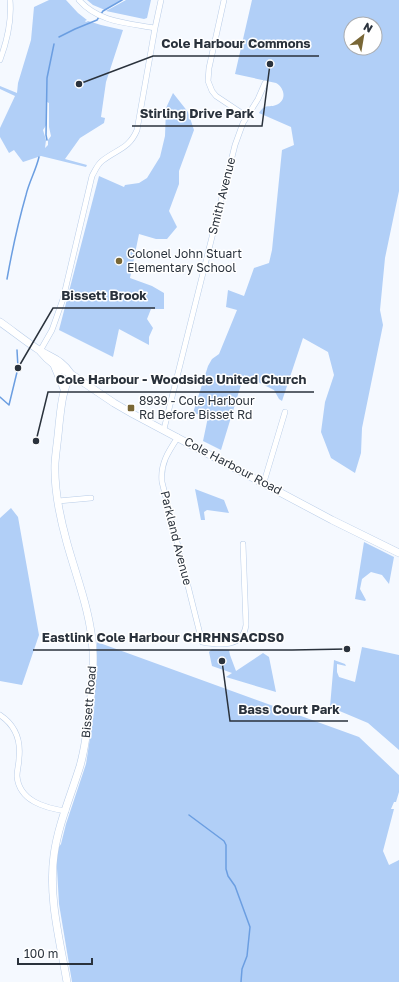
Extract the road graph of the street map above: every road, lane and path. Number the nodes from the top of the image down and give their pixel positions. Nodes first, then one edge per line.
1 (10, 0) edge
2 (79, 0) edge
3 (161, 0) edge
4 (224, 0) edge
5 (155, 28) junction
6 (0, 60) edge
7 (265, 83) dead end
8 (246, 116) junction
9 (0, 322) edge
10 (40, 351) junction
11 (53, 364) junction
12 (71, 374) junction
13 (64, 389) junction
14 (285, 412) dead end
15 (164, 429) junction
16 (178, 437) junction
17 (264, 482) junction
18 (91, 498) dead end
19 (58, 501) junction
20 (243, 544) dead end
21 (399, 553) edge
22 (0, 715) edge
23 (66, 811) junction
24 (67, 982) edge

1 - 6 street
2 - 5 street
3 - 5 street
4 - 8 street
5 - 10 street
7 - 8 street, Smith Avenue
8 - 15 street, Smith Avenue
9 - 10 main road, Cole Harbour Road
10 - 11 main road, Cole Harbour Road
10 - 12 main road, Cole Harbour Road
11 - 12 main road, Cole Harbour Road
11 - 13 main road
12 - 13 main road, Bissett Road
12 - 15 main road, Cole Harbour Road
13 - 19 main road, Bissett Road
14 - 17 street
15 - 16 main road, Cole Harbour Road
16 - 17 main road, Cole Harbour Road
16 - 20 street, Parkland Avenue
17 - 21 main road, Cole Harbour Road
18 - 19 street
19 - 23 main road, Bissett Road
22 - 23 street
23 - 24 main road, Bissett Road

